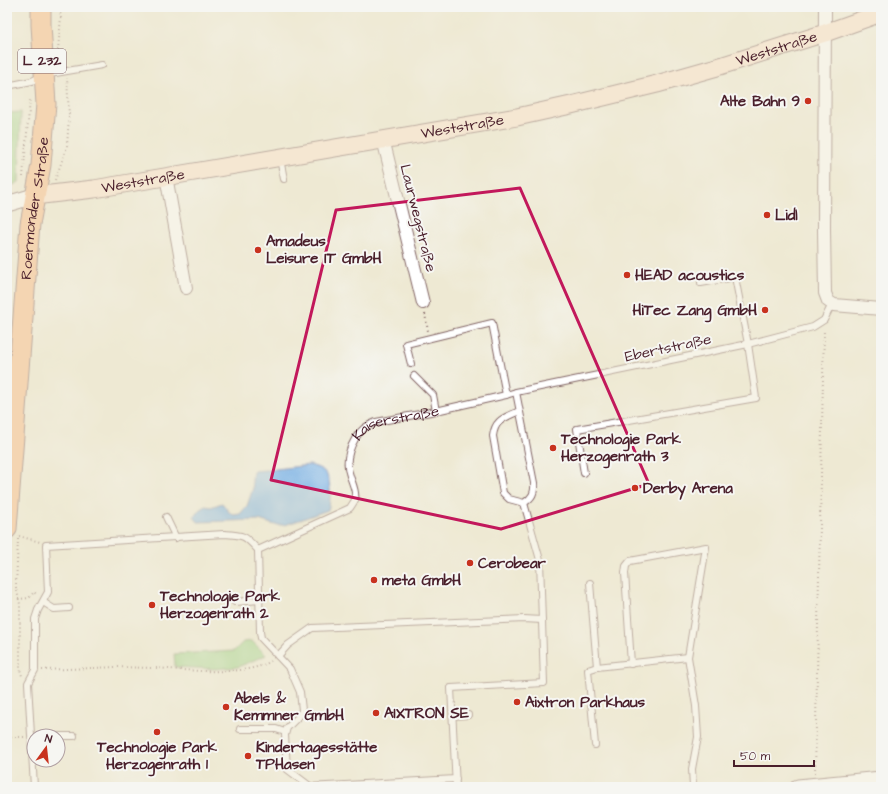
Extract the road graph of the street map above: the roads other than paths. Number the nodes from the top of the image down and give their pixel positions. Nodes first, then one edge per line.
1 (42, 7) edge
2 (825, 7) edge
3 (881, 13) edge
4 (825, 33) junction
5 (102, 65) dead end
6 (38, 78) junction
7 (7, 86) edge
8 (383, 139) junction
9 (280, 157) junction
10 (166, 176) junction
11 (284, 179) dead end
12 (27, 199) edge
13 (701, 283) dead end
14 (186, 288) dead end
15 (423, 303) road end
16 (832, 304) junction
17 (881, 309) edge
18 (748, 344) junction
19 (411, 364) dead end
20 (414, 376) dead end
21 (516, 392) junction
22 (506, 395) junction
23 (436, 411) junction
24 (519, 411) junction
25 (584, 473) dead end
26 (524, 503) junction
27 (166, 517) dead end
28 (11, 527) edge
29 (176, 538) junction
30 (258, 550) junction
31 (590, 583) dead end
32 (260, 600) junction
33 (43, 602) junction
34 (234, 602) dead end
35 (69, 608) dead end
36 (542, 620) junction
37 (278, 656) junction
38 (688, 657) junction
39 (631, 664) junction
40 (597, 667) junction
41 (468, 715) dead end
42 (453, 716) junction
43 (31, 728) edge
44 (240, 729) dead end
45 (286, 732) junction
46 (66, 736) edge
47 (74, 736) dead end
48 (595, 745) dead end
49 (33, 768) edge
50 (881, 779) edge
51 (456, 780) junction
52 (814, 786) edge
53 (34, 787) edge
54 (306, 787) edge
55 (311, 787) edge
56 (456, 787) edge
57 (693, 787) edge
58 (798, 787) edge

1 - 6 main road, Roermonder Straße / L 232
2 - 4 street
3 - 4 main road, Weststraße
4 - 8 main road, Weststraße
4 - 16 street
5 - 6 lane
6 - 7 lane
6 - 12 main road, Roermonder Straße / L 232
8 - 9 main road, Weststraße
8 - 15 street, Laurwegstraße
9 - 10 main road, Weststraße
9 - 11 lane
10 - 12 main road, Weststraße
10 - 14 street
12 - 28 main road, Roermonder Straße / L 232
13 - 18 lane
16 - 17 street
16 - 18 lane, Ebertstraße
18 - 21 lane, Ebertstraße
18 - 25 lane
19 - 22 lane
20 - 23 lane
21 - 22 lane, Kaiserstraße
21 - 24 lane
22 - 23 lane, Kaiserstraße
23 - 30 lane, Kaiserstraße
24 - 26 lane
24 - 26 lane
26 - 36 lane
27 - 29 lane
29 - 30 lane
29 - 33 lane
30 - 32 lane
31 - 40 lane
32 - 34 lane
32 - 37 lane
33 - 35 lane
33 - 43 lane
36 - 37 lane
36 - 42 lane
37 - 45 lane
38 - 39 lane
38 - 39 lane
38 - 57 lane
39 - 40 lane
40 - 48 lane
41 - 42 lane
42 - 51 lane
44 - 45 lane
45 - 55 lane
46 - 47 lane
49 - 53 lane
50 - 52 street
51 - 55 lane
51 - 56 lane
52 - 58 street
54 - 55 lane

